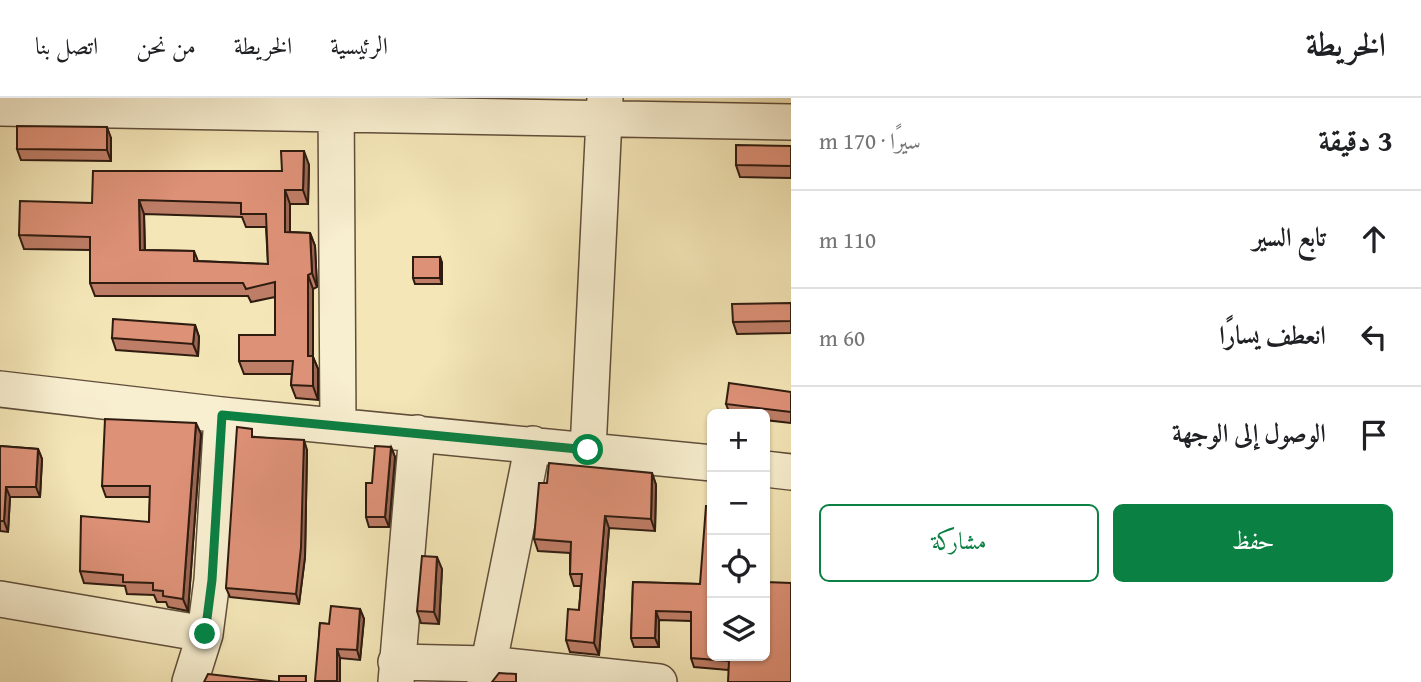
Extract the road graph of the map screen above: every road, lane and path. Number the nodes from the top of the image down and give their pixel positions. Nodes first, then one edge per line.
1 (336, 106) edge
2 (0, 108) edge
3 (605, 108) edge
4 (791, 122) edge
5 (0, 389) edge
6 (222, 415) junction
7 (338, 426) junction
8 (417, 433) junction
9 (533, 444) junction
10 (588, 450) junction
11 (707, 462) edge
12 (770, 470) edge
13 (791, 472) edge
14 (0, 599) edge
15 (205, 634) junction
16 (396, 672) edge
17 (486, 673) edge
18 (190, 682) edge
19 (659, 682) edge

1 - 2 street
1 - 3 street
1 - 7 street
3 - 4 street
3 - 10 street
5 - 6 street
6 - 7 street
6 - 15 street
7 - 8 street
8 - 9 street
8 - 16 street
9 - 10 street
9 - 17 street
10 - 11 street
12 - 13 street
14 - 15 street
15 - 18 street
16 - 17 street
17 - 19 street

